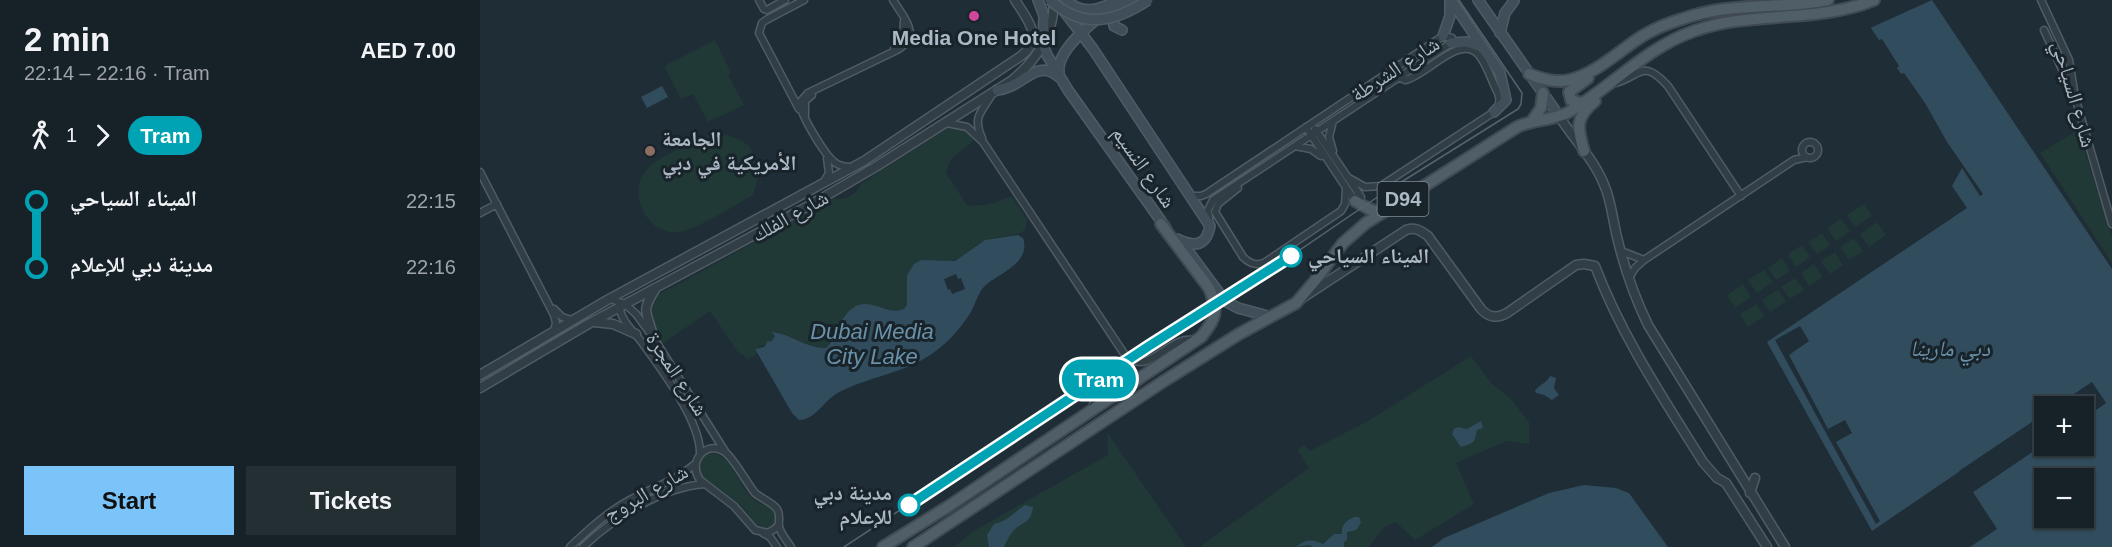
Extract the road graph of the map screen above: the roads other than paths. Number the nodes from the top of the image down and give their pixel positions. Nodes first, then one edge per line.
1 (759, 0) edge
2 (785, 0) edge
3 (804, 0) edge
4 (893, 0) edge
5 (1015, 0) edge
6 (1038, 0) edge
7 (1054, 0) edge
8 (1066, 0) edge
9 (1121, 0) edge
10 (1134, 0) edge
11 (1148, 0) edge
12 (1450, 0) edge
13 (1478, 0) edge
14 (1828, 0) edge
15 (1874, 0) edge
16 (2041, 0) edge
17 (1515, 1) edge
18 (1122, 30) dead end
19 (2044, 30) dead end
20 (1500, 33) junction
21 (1082, 34) junction
22 (1443, 36) junction
23 (1451, 43) junction
24 (1043, 44) junction
25 (1482, 47) junction
26 (1064, 52) junction
27 (1489, 65) junction
28 (1107, 69) junction
29 (1592, 70) junction
30 (1529, 74) junction
31 (1399, 77) junction
32 (1061, 78) junction
33 (1607, 84) junction
34 (816, 91) junction
35 (995, 91) junction
36 (1543, 93) junction
37 (2075, 97) junction
38 (1581, 104) junction
39 (799, 108) junction
40 (1494, 112) junction
41 (1559, 116) junction
42 (1333, 121) junction
43 (1532, 121) junction
44 (945, 122) junction
45 (808, 124) junction
46 (1308, 126) junction
47 (1314, 134) junction
48 (983, 142) junction
49 (1294, 146) junction
50 (824, 149) junction
51 (1802, 149) junction
52 (1584, 151) junction
53 (1807, 157) junction
54 (1794, 160) junction
55 (1337, 162) junction
56 (852, 167) junction
57 (480, 172) edge
58 (1335, 172) junction
59 (1347, 177) junction
60 (1242, 181) junction
61 (823, 183) junction
62 (1347, 189) junction
63 (1192, 196) junction
64 (1742, 196) junction
65 (1355, 201) junction
66 (497, 204) junction
67 (480, 213) edge
68 (1381, 213) junction
69 (1161, 224) junction
70 (2112, 224) edge
71 (1210, 226) junction
72 (1177, 238) junction
73 (1621, 251) junction
74 (1644, 260) junction
75 (1629, 278) junction
76 (657, 288) junction
77 (624, 291) junction
78 (545, 297) junction
79 (609, 299) junction
80 (1296, 303) junction
81 (621, 304) junction
82 (1270, 317) junction
83 (572, 320) junction
84 (590, 322) junction
85 (554, 331) junction
86 (636, 334) junction
87 (653, 337) junction
88 (1198, 339) junction
89 (1125, 355) junction
90 (480, 375) edge
91 (480, 388) edge
92 (1092, 408) junction
93 (726, 453) junction
94 (700, 454) junction
95 (695, 464) junction
96 (1755, 478) dead end
97 (705, 484) junction
98 (1750, 493) junction
99 (778, 524) junction
100 (908, 532) junction
101 (763, 533) junction
102 (570, 547) edge
103 (583, 547) edge
104 (777, 547) edge
105 (791, 547) edge
106 (882, 547) edge
107 (896, 547) edge
108 (913, 547) edge
109 (1767, 547) edge
110 (1785, 547) edge

1 - 2 street
3 - 39 street
4 - 34 street
5 - 56 street, شارع الفلك
6 - 24 main road, شارع النسيم
7 - 11 main road, bridge
7 - 21 main road, شارع النسيم
7 - 24 street, شارع الفلك
8 - 9 main road
9 - 21 main road
10 - 18 main road
12 - 22 main road
12 - 25 main road
13 - 20 main road
14 - 29 main road
15 - 33 main road, D94
16 - 37 street, شارع السياحي
17 - 20 main road
19 - 37 street
20 - 30 main road
21 - 26 main road
21 - 28 main road, شارع النسيم
22 - 23 street, شارع الشرطة
22 - 46 street, شارع الشرطة
23 - 25 main road
23 - 31 street, شارع الشرطة
24 - 32 main road, شارع النسيم
24 - 35 street, شارع الفلك
25 - 27 main road
26 - 28 main road
26 - 32 main road
27 - 31 street
27 - 40 street
27 - 40 main road
28 - 63 main road, شارع النسيم
29 - 30 main road
29 - 38 main road
30 - 36 main road
31 - 42 street, شارع الشرطة
32 - 35 main road
32 - 69 main road, شارع النسيم
33 - 38 main road, D94
33 - 52 main road
33 - 64 street
34 - 39 street
34 - 45 street
35 - 44 street, شارع الفلك
35 - 48 street
36 - 41 main road
36 - 43 main road
37 - 70 street, شارع السياحي
38 - 41 main road, D94
39 - 45 street
40 - 59 street
41 - 43 main road, D94
41 - 52 street
42 - 47 street, شارع الشرطة
42 - 55 street
43 - 68 main road, D94
44 - 48 street
44 - 76 street, شارع الفلك
45 - 50 street
46 - 47 street
46 - 63 street, شارع الشرطة
47 - 49 street, شارع الشرطة
47 - 55 street
47 - 58 street
48 - 89 street
49 - 58 street
49 - 60 street, شارع الشرطة
50 - 56 street
50 - 61 street
51 - 53 street
51 - 53 street
51 - 54 street
52 - 73 street
53 - 54 street
54 - 64 street
55 - 59 street
56 - 61 street, شارع الفلك
57 - 66 street
58 - 62 street
59 - 65 street
60 - 62 street
60 - 71 street, شارع الشرطة
61 - 77 street, شارع الفلك
62 - 65 street
63 - 71 main road, شارع النسيم
64 - 74 street
65 - 68 main road
66 - 67 street
66 - 78 street
68 - 80 main road, D94
69 - 72 main road, شارع النسيم
69 - 88 main road
71 - 72 main road
72 - 82 main road, شارع النسيم
73 - 74 street
73 - 75 street
74 - 75 street
75 - 98 street
76 - 81 street, شارع الفلك
76 - 87 street
77 - 79 street, شارع الفلك
77 - 81 street
78 - 83 street
78 - 85 street
79 - 81 street
79 - 83 street, شارع الفلك
80 - 82 main road, D94
80 - 109 street
81 - 84 street, شارع الفلك
81 - 86 street, شارع المجرة
81 - 87 street, شارع المجرة
82 - 108 main road, D94
83 - 85 street, شارع الفلك
84 - 86 street
84 - 91 street, شارع الفلك
85 - 90 street, شارع الفلك
86 - 94 street, شارع المجرة
87 - 93 street, شارع المجرة
88 - 89 street
88 - 92 main road
89 - 92 street
92 - 100 main road
93 - 94 street
93 - 99 street, شارع المجرة
94 - 95 street
95 - 97 street
95 - 102 street, شارع البروج
96 - 98 street
97 - 101 street
97 - 103 street, شارع البروج
98 - 110 street
99 - 101 street
99 - 105 street
100 - 106 main road
100 - 107 main road
101 - 104 street

